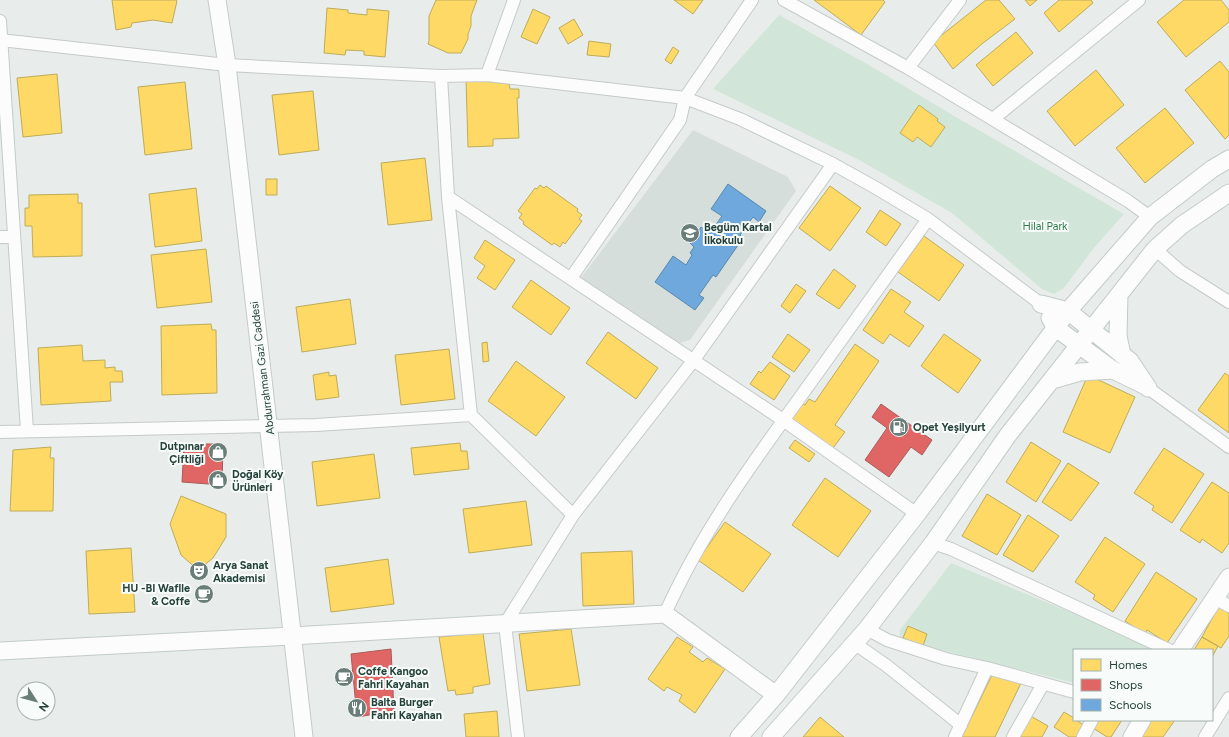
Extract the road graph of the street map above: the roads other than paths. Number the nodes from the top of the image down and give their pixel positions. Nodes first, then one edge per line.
1 (217, 0) edge
2 (514, 0) edge
3 (752, 0) edge
4 (784, 0) edge
5 (960, 0) edge
6 (971, 0) edge
7 (1139, 0) edge
8 (0, 20) edge
9 (945, 21) junction
10 (1, 40) edge
11 (227, 65) junction
12 (908, 68) junction
13 (487, 75) junction
14 (441, 76) junction
15 (685, 98) junction
16 (993, 119) junction
17 (1229, 159) edge
18 (832, 164) junction
19 (1229, 193) edge
20 (448, 197) junction
21 (1150, 217) junction
22 (928, 219) junction
23 (0, 237) edge
24 (14, 237) junction
25 (1155, 250) junction
26 (571, 278) junction
27 (1119, 295) junction
28 (1229, 302) edge
29 (1041, 304) junction
30 (1068, 311) junction
31 (1056, 328) junction
32 (1091, 330) junction
33 (1079, 345) junction
34 (1122, 355) junction
35 (693, 361) junction
36 (1113, 370) junction
37 (1052, 380) junction
38 (1148, 388) junction
39 (471, 415) junction
40 (783, 420) junction
41 (269, 426) junction
42 (27, 431) junction
43 (0, 432) edge
44 (1229, 447) edge
45 (917, 514) junction
46 (573, 515) junction
47 (933, 543) junction
48 (1229, 577) edge
49 (1222, 602) edge
50 (665, 614) junction
51 (505, 624) junction
52 (867, 629) junction
53 (292, 636) junction
54 (854, 643) junction
55 (1167, 649) edge
56 (1181, 649) edge
57 (0, 651) edge
58 (987, 668) junction
59 (1043, 684) junction
60 (1073, 692) edge
61 (776, 695) junction
62 (1229, 698) edge
63 (1091, 721) edge
64 (1141, 721) edge
65 (961, 725) junction
66 (304, 737) edge
67 (518, 737) edge
68 (738, 737) edge
69 (771, 737) edge
70 (955, 737) edge
71 (1013, 737) edge
72 (1083, 737) edge
73 (1132, 737) edge
74 (1205, 737) edge

1 - 11 main road, Abdurrahman Gazi Caddesi
2 - 13 street
3 - 15 street
4 - 12 street
5 - 9 street
6 - 9 street
7 - 16 street
8 - 10 street
9 - 12 street
10 - 11 street
10 - 24 street
11 - 14 street
11 - 41 main road, Abdurrahman Gazi Caddesi
12 - 16 street
13 - 14 street
13 - 15 street
14 - 20 street
15 - 18 street
15 - 26 street
16 - 21 street
17 - 21 main road
18 - 22 street
18 - 35 street
19 - 25 main road
20 - 26 street
20 - 39 street
21 - 30 main road
22 - 29 street
22 - 40 street
23 - 24 street
24 - 42 street
25 - 27 main road
25 - 28 street
26 - 35 street
27 - 32 main road
27 - 34 main road
29 - 30 main road
29 - 31 main road
30 - 31 main road
30 - 32 main road
31 - 33 main road
31 - 45 main road
32 - 33 main road
32 - 34 main road
33 - 36 main road
33 - 37 main road
34 - 38 main road
35 - 40 street
35 - 46 street
36 - 37 main road
36 - 38 main road
37 - 47 main road
38 - 44 street
39 - 41 street
39 - 46 street
40 - 45 street
40 - 50 street
41 - 42 street
41 - 53 main road, Abdurrahman Gazi Caddesi
42 - 43 street
45 - 61 main road
46 - 51 street
47 - 52 main road
47 - 55 street
48 - 49 main road
49 - 56 main road
50 - 51 main road
50 - 61 main road
51 - 53 main road
51 - 67 street
52 - 54 main road
52 - 58 street
53 - 57 main road
53 - 66 main road, Abdurrahman Gazi Caddesi
54 - 65 street
54 - 69 main road
58 - 59 street
58 - 65 street
59 - 60 street
59 - 71 street
61 - 68 main road
62 - 74 street
63 - 72 street
64 - 73 main road
65 - 70 street

